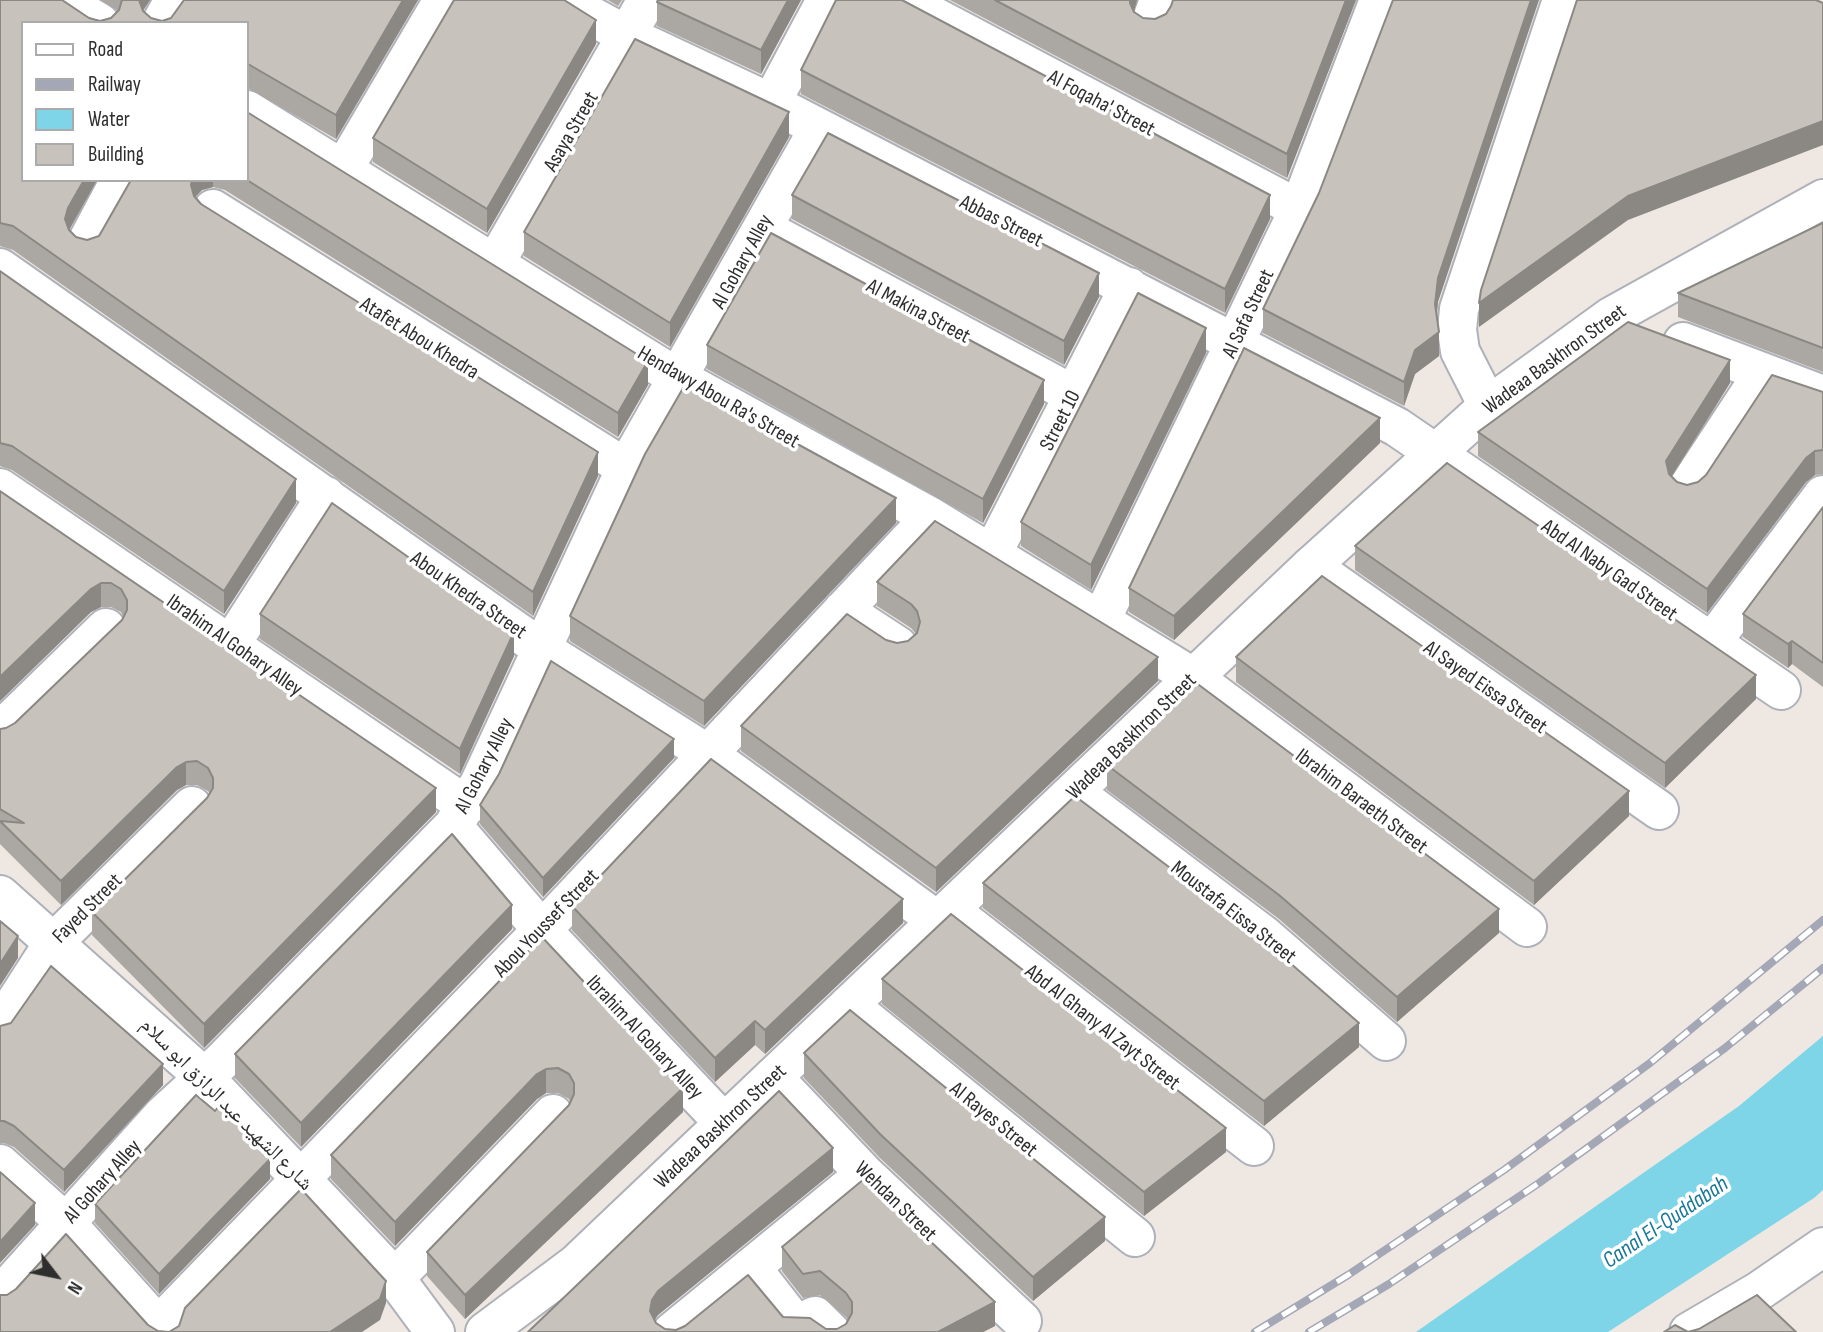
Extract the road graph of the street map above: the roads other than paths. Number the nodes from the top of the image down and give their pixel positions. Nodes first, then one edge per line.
1 (62, 0) edge
2 (174, 0) edge
3 (562, 0) edge
4 (647, 0) edge
5 (826, 0) edge
6 (903, 0) edge
7 (1379, 0) edge
8 (1562, 0) edge
9 (431, 4) edge
10 (97, 21) edge
11 (162, 21) edge
12 (628, 36) junction
13 (771, 103) junction
14 (248, 111) edge
15 (819, 128) junction
16 (344, 168) junction
17 (119, 182) edge
18 (1823, 198) edge
19 (213, 209) edge
20 (1299, 209) junction
21 (761, 228) junction
22 (87, 242) edge
23 (495, 263) junction
24 (0, 268) edge
25 (1129, 287) junction
26 (1612, 316) junction
27 (1235, 345) junction
28 (1763, 373) junction
29 (678, 378) junction
30 (1074, 395) junction
31 (1823, 395) edge
32 (1488, 406) junction
33 (1437, 452) junction
34 (626, 468) junction
35 (1688, 486) edge
36 (0, 488) edge
37 (1823, 495) edge
38 (326, 496) junction
39 (931, 517) junction
40 (992, 554) junction
41 (1311, 566) junction
42 (843, 610) junction
43 (1101, 620) junction
44 (106, 628) dead end
45 (1712, 642) junction
46 (231, 644) junction
47 (898, 646) edge
48 (542, 649) junction
49 (1194, 678) junction
50 (1781, 690) dead end
51 (0, 731) edge
52 (708, 754) junction
53 (1074, 792) junction
54 (192, 806) dead end
55 (1659, 810) dead end
56 (460, 816) junction
57 (0, 895) edge
58 (944, 916) junction
59 (1527, 928) dead end
60 (542, 930) junction
61 (54, 942) junction
62 (849, 1005) junction
63 (0, 1026) edge
64 (1386, 1041) dead end
65 (204, 1077) junction
66 (773, 1077) junction
67 (554, 1114) dead end
68 (724, 1123) junction
69 (1254, 1146) dead end
70 (0, 1164) edge
71 (865, 1174) junction
72 (302, 1178) junction
73 (66, 1223) junction
74 (1135, 1237) dead end
75 (1823, 1247) edge
76 (751, 1267) junction
77 (395, 1278) junction
78 (0, 1296) edge
79 (1022, 1321) dead end
80 (162, 1329) edge
81 (435, 1332) edge
82 (485, 1332) edge
83 (672, 1332) edge
84 (831, 1332) edge
85 (1689, 1332) edge

1 - 10 street
2 - 11 street
3 - 12 street, Abbas Street
4 - 12 street, Asaya Street
5 - 13 street
6 - 20 street, Al Foqaha' Street
7 - 20 street, Al Safa Street
8 - 32 street
9 - 16 street
12 - 13 street, Abbas Street
12 - 23 street, Asaya Street
13 - 15 street, Abbas Street
14 - 16 street, Hendawy Abou Ra's Street
15 - 21 street, Al Gohary Alley
15 - 25 street, Abbas Street
16 - 23 street, Hendawy Abou Ra's Street
17 - 22 street
18 - 26 street, Wadeaa Baskhron Street
19 - 34 street, Atafet Abou Khedra
20 - 27 street, Al Safa Street
21 - 29 street, Al Gohary Alley
21 - 30 street, Al Makina Street
23 - 29 street, Hendawy Abou Ra's Street
24 - 38 street, Abou Khedra Street
25 - 27 street, Abbas Street
25 - 30 street, Street 10
26 - 28 street
26 - 32 street, Wadeaa Baskhron Street
27 - 33 street, Abbas Street
27 - 43 street, Al Safa Street
28 - 31 street
28 - 35 street
29 - 34 street, Al Gohary Alley
29 - 39 street, Hendawy Abou Ra's Street
30 - 40 street, Street 10
32 - 33 street, Wadeaa Baskhron Street
33 - 41 street, Wadeaa Baskhron Street
33 - 45 street, Abd Al Naby Gad Street
34 - 48 street, Al Gohary Alley
36 - 46 street, Ibrahim Al Gohary Alley
37 - 45 street
38 - 46 street
38 - 48 street, Abou Khedra Street
39 - 40 street, Hendawy Abou Ra's Street
39 - 42 street, Abou Youssef Street
40 - 43 street, Hendawy Abou Ra's Street
41 - 49 street, Wadeaa Baskhron Street
41 - 55 street, Al Sayed Eissa Street
42 - 47 street
42 - 52 street, Abou Youssef Street
43 - 49 street, Hendawy Abou Ra's Street
44 - 51 street
45 - 50 street, Abd Al Naby Gad Street
46 - 56 street, Ibrahim Al Gohary Alley
48 - 52 street, Abou Khedra Street
48 - 56 street, Al Gohary Alley
49 - 53 street, Wadeaa Baskhron Street
49 - 59 street, Ibrahim Baraeth Street
52 - 58 street, Abou Khedra Street
52 - 60 street, Abou Youssef Street
53 - 58 street, Wadeaa Baskhron Street
53 - 64 street, Moustafa Eissa Street
54 - 61 street, Fayed Street
56 - 60 street, Ibrahim Al Gohary Alley
56 - 65 street, Al Gohary Alley
57 - 61 street, شارع الشهيد عبد الرازق ابو سلام
58 - 62 street, Wadeaa Baskhron Street
58 - 69 street, Abd Al Ghany Al Zayt Street
60 - 68 street, Ibrahim Al Gohary Alley
60 - 72 street, Abou Youssef Street
61 - 63 street, Fayed Street
61 - 65 street, شارع الشهيد عبد الرازق ابو سلام
62 - 66 street, Wadeaa Baskhron Street
62 - 74 street, Al Rayes Street
65 - 72 street, شارع الشهيد عبد الرازق ابو سلام
65 - 73 street, Al Gohary Alley
66 - 68 street, Wadeaa Baskhron Street
66 - 71 street, Wehdan Street
67 - 77 street
68 - 82 street, Wadeaa Baskhron Street
70 - 73 street
71 - 76 street
71 - 79 street, Wehdan Street
72 - 77 street, شارع الشهيد عبد الرازق ابو سلام
72 - 80 street, Abou Youssef Street
73 - 78 street, Al Gohary Alley
73 - 80 street
75 - 85 street
76 - 83 street
76 - 84 street
77 - 81 street, شارع الشهيد عبد الرازق ابو سلام

